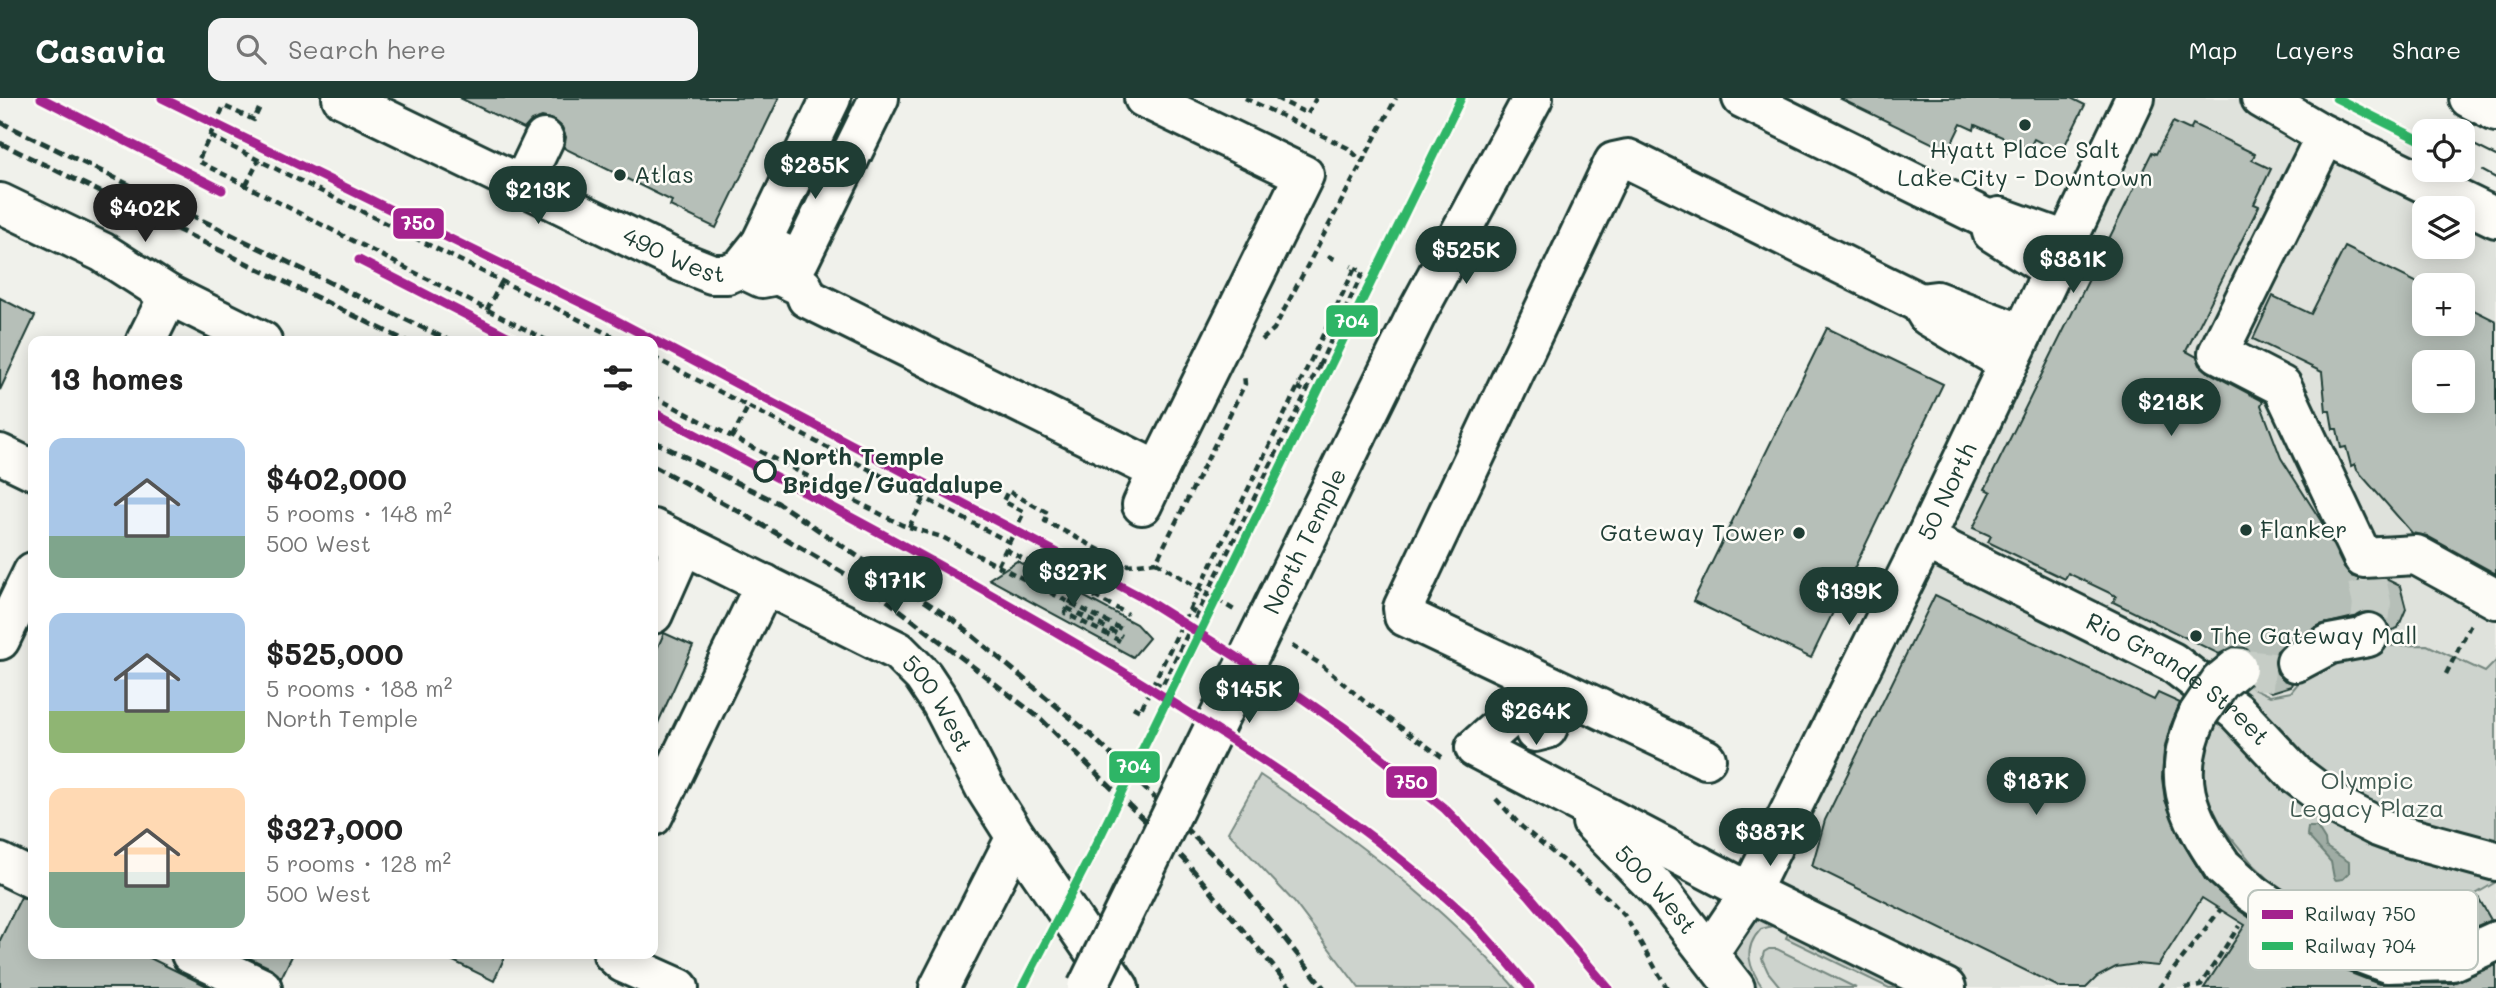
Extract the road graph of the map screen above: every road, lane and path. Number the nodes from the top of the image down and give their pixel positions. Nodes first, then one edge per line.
1 (342, 98) edge
2 (831, 98) edge
3 (879, 98) edge
4 (1144, 98) edge
5 (1245, 98) edge
6 (1276, 98) edge
7 (1316, 98) edge
8 (1533, 98) edge
9 (1742, 98) edge
10 (2135, 98) edge
11 (2261, 98) edge
12 (2469, 98) edge
13 (259, 109) dead end
14 (2496, 112) edge
15 (210, 136) junction
16 (544, 139) dead end
17 (2317, 153) dead end
18 (259, 160) junction
19 (1363, 162) dead end
20 (246, 185) junction
21 (522, 185) junction
22 (0, 203) edge
23 (2496, 218) edge
24 (2059, 255) junction
25 (1328, 256) dead end
26 (1337, 260) dead end
27 (755, 263) junction
28 (502, 281) junction
29 (169, 295) junction
30 (487, 310) junction
31 (148, 336) edge
32 (252, 336) edge
33 (538, 336) edge
34 (612, 336) edge
35 (2015, 348) junction
36 (658, 360) edge
37 (1297, 387) junction
38 (1306, 392) junction
39 (658, 399) edge
40 (748, 407) junction
41 (733, 437) junction
42 (0, 454) edge
43 (28, 468) edge
44 (1158, 471) junction
45 (1008, 491) dead end
46 (924, 499) junction
47 (1142, 505) dead end
48 (909, 527) junction
49 (668, 536) edge
50 (1926, 539) junction
51 (1009, 542) junction
52 (1005, 549) junction
53 (1156, 562) dead end
54 (998, 565) junction
55 (28, 582) edge
56 (765, 584) junction
57 (658, 588) edge
58 (1078, 588) junction
59 (2491, 596) edge
60 (1069, 605) junction
61 (1189, 609) junction
62 (1238, 612) dead end
63 (1128, 614) dead end
64 (1198, 614) junction
65 (2369, 633) dead end
66 (0, 640) edge
67 (1284, 641) dead end
68 (2296, 662) tunnel mouth
69 (2237, 668) dead end
70 (2446, 674) dead end
71 (1154, 682) junction
72 (1549, 690) junction
73 (1133, 708) dead end
74 (1464, 756) junction
75 (1706, 759) dead end
76 (1532, 779) junction
77 (1494, 797) dead end
78 (1568, 798) junction
79 (658, 806) edge
80 (1016, 837) junction
81 (2496, 861) edge
82 (0, 863) edge
83 (28, 876) edge
84 (1750, 892) junction
85 (2240, 897) junction
86 (2248, 901) edge
87 (2496, 941) edge
88 (2478, 949) edge
89 (1709, 953) junction
90 (201, 959) edge
91 (618, 959) edge
92 (262, 988) edge
93 (679, 988) edge
94 (939, 988) edge
95 (1087, 988) edge
96 (1119, 988) edge
97 (1667, 988) edge
98 (1735, 988) edge
99 (1946, 988) edge
100 (2159, 988) edge
101 (2185, 988) edge

1 - 21 street, 490 West
2 - 27 street
3 - 27 street
4 - 44 street
5 - 19 path
6 - 7 path
8 - 95 street, North Temple, bridge
9 - 24 street
10 - 24 street, 50 North
11 - 23 street
12 - 14 street
13 - 15 path
15 - 18 path
15 - 20 path
16 - 21 street
17 - 59 street
18 - 20 path
18 - 28 path
20 - 30 path
21 - 27 street, 490 West
22 - 29 street
24 - 35 street, 50 North
25 - 26 path
27 - 44 street, 490 West
28 - 30 path
28 - 34 path
29 - 31 street
29 - 32 street
30 - 33 path
35 - 50 street, 50 North
35 - 72 street
36 - 40 path
37 - 38 path, bridge
37 - 38 path, bridge
37 - 61 path, bridge
38 - 64 path, bridge
39 - 41 path
40 - 41 path
40 - 46 path
41 - 48 path
42 - 43 street
44 - 47 street
45 - 51 path
46 - 48 path
46 - 51 path
48 - 54 path
49 - 56 street, 500 West
49 - 57 street
50 - 81 street, Rio Grande Street
50 - 84 street, 50 North
51 - 52 path
52 - 54 path
52 - 58 path
53 - 62 path
54 - 60 path
55 - 66 street
56 - 79 street
56 - 80 street, 500 West
58 - 60 path
58 - 63 path
59 - 70 path
60 - 60 path
61 - 64 path, bridge
61 - 71 path, bridge
64 - 71 path, bridge
65 - 68 street
67 - 74 path
69 - 85 street, bridge
71 - 73 path, bridge
72 - 74 street
72 - 75 street
72 - 76 street
74 - 76 street, 500 West
76 - 78 street, 500 West
77 - 97 path
78 - 84 street, 500 West
78 - 89 street, 500 West
80 - 94 street
80 - 96 street, 500 West
82 - 83 street
84 - 89 street, 50 North
84 - 99 street, 500 West
85 - 86 street
85 - 100 path
85 - 101 path
87 - 88 street
89 - 98 street, 500 West
90 - 92 street
91 - 93 street

